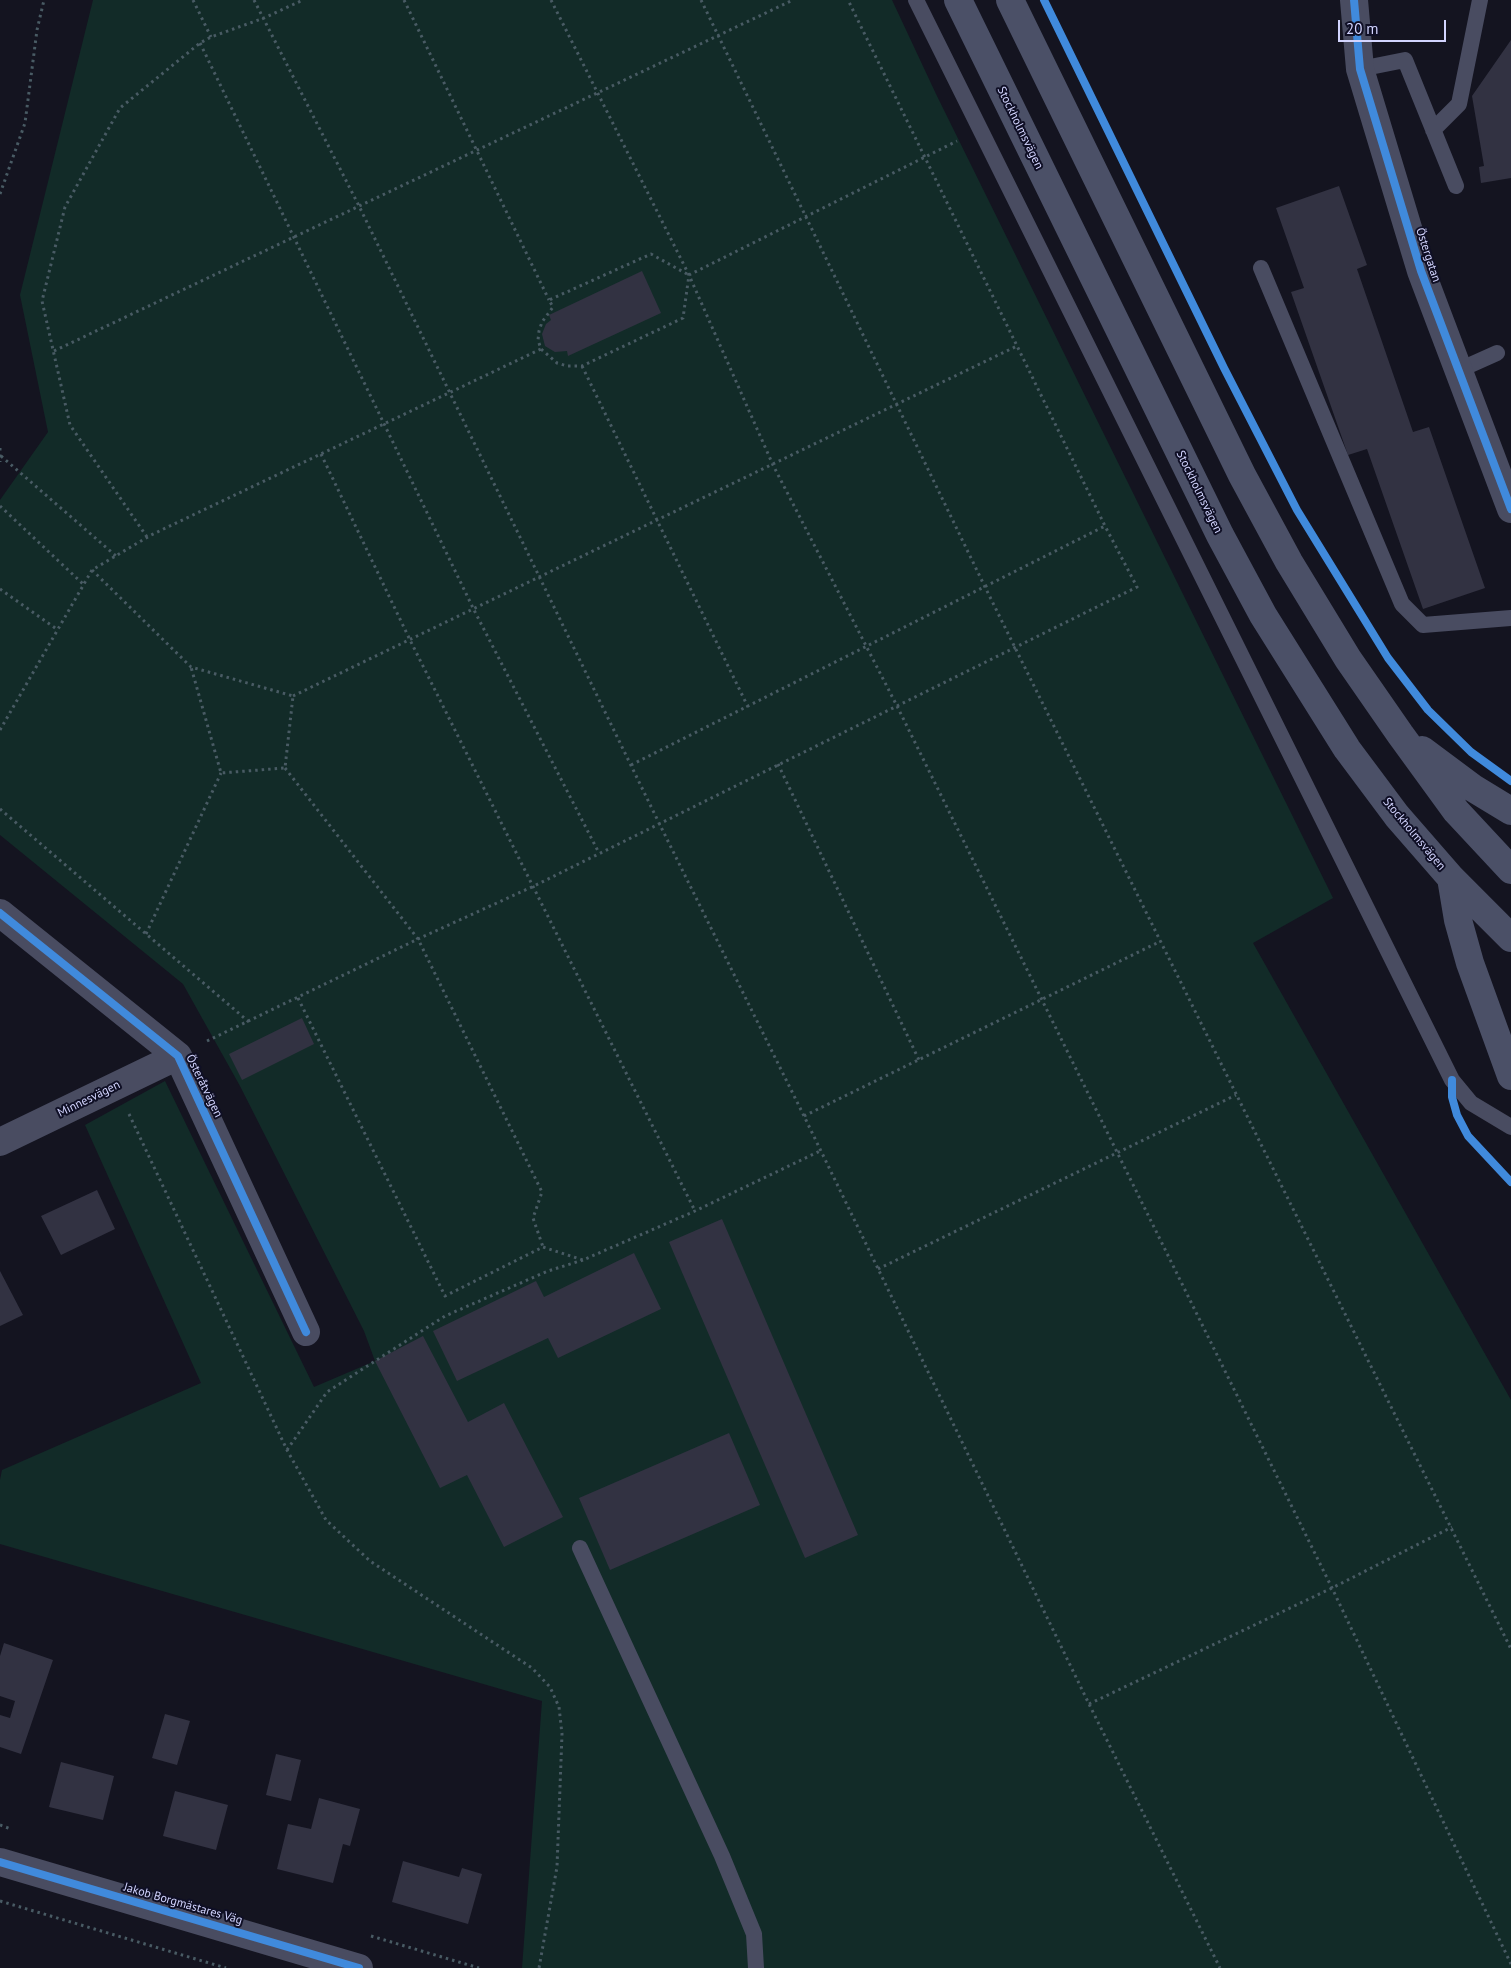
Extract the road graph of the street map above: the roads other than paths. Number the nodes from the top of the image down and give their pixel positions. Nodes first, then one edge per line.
1 (916, 0) edge
2 (958, 0) edge
3 (1010, 0) edge
4 (1354, 0) edge
5 (1480, 0) edge
6 (1360, 69) junction
7 (1434, 130) junction
8 (1456, 186) dead end
9 (1261, 268) dead end
10 (1497, 353) dead end
11 (1459, 370) junction
12 (1511, 509) edge
13 (1511, 618) edge
14 (1400, 734) junction
15 (1511, 811) edge
16 (1511, 870) edge
17 (1450, 878) junction
18 (0, 913) edge
19 (1511, 938) edge
20 (178, 1056) junction
21 (1511, 1076) edge
22 (1511, 1127) edge
23 (0, 1142) edge
24 (306, 1332) dead end
25 (580, 1548) dead end
26 (0, 1862) edge
27 (359, 1968) edge
28 (756, 1968) edge

1 - 22 lane
2 - 17 main road, Stockholmsvägen
3 - 14 main road
4 - 6 street, Östergatan
5 - 7 lane
6 - 7 lane
6 - 11 street, Östergatan
7 - 8 lane
9 - 13 lane
10 - 11 lane
11 - 12 street, Östergatan
14 - 15 main road
14 - 16 main road
17 - 19 main road, Stockholmsvägen
17 - 21 main road
18 - 20 street, Österåtvägen
20 - 23 street, Minnesvägen
20 - 24 street, Österåtvägen
25 - 28 lane
26 - 27 street, Jakob Borgmästares Väg

